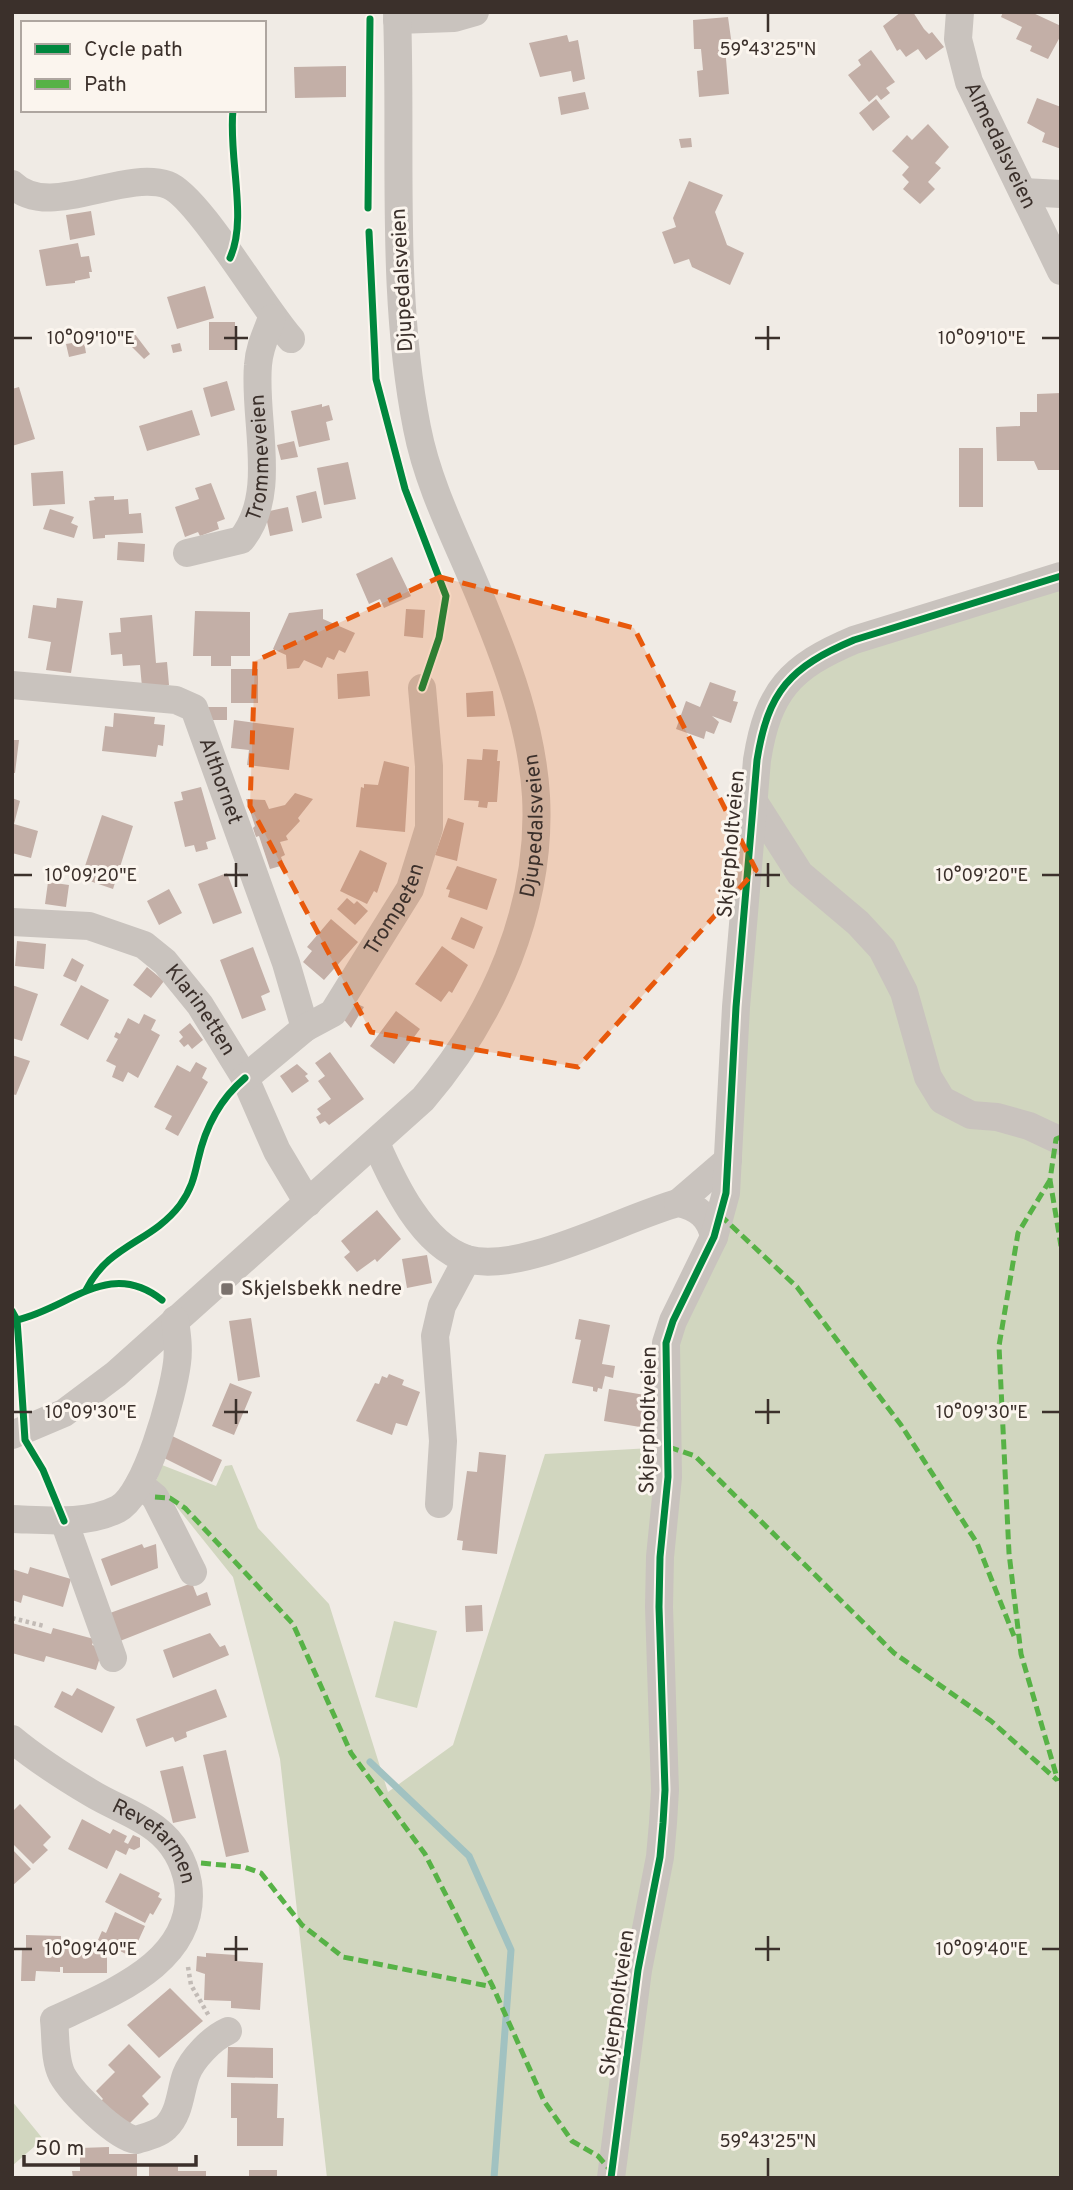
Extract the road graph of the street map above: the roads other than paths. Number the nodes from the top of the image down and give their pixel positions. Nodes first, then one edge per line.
1 (475, 12) edge
2 (960, 12) edge
3 (397, 16) edge
4 (14, 189) edge
5 (1024, 192) junction
6 (1061, 194) edge
7 (1061, 271) edge
8 (272, 318) junction
9 (291, 339) dead end
10 (187, 554) dead end
11 (1061, 576) edge
12 (12, 685) edge
13 (422, 688) dead end
14 (754, 802) junction
15 (12, 922) edge
16 (305, 1028) junction
17 (246, 1078) junction
18 (1061, 1141) edge
19 (376, 1143) junction
20 (728, 1160) junction
21 (308, 1203) junction
22 (678, 1203) junction
23 (713, 1237) junction
24 (467, 1259) junction
25 (175, 1320) junction
26 (12, 1435) edge
27 (139, 1484) junction
28 (439, 1504) dead end
29 (12, 1519) edge
30 (64, 1521) junction
31 (193, 1572) dead end
32 (113, 1658) dead end
33 (15, 1746) edge
34 (228, 2031) dead end
35 (611, 2178) edge

1 - 3 street
2 - 5 street, Almedalsveien
3 - 19 street, Djupedalsveien
4 - 8 street
5 - 6 street
5 - 7 street, Almedalsveien
8 - 9 street
8 - 10 street, Trommeveien
11 - 14 street, Skjerpholtveien
12 - 16 street, Althornet
13 - 16 street, Trompeten
14 - 18 street, Skjerpholtveien
14 - 20 street, Skjerpholtveien
15 - 17 street, Klarinetten
16 - 17 street, Trompeten
17 - 21 street, Klarinetten
19 - 21 street, Djupedalsveien
19 - 24 street
20 - 22 street
20 - 23 street, Skjerpholtveien
21 - 25 street, Djupedalsveien
22 - 23 street
22 - 24 street
23 - 35 street, Skjerpholtveien
24 - 28 street
25 - 26 street, Djupedalsveien
25 - 27 street
27 - 30 street
27 - 31 street
29 - 30 street
30 - 32 street
33 - 34 street, Revefarmen

